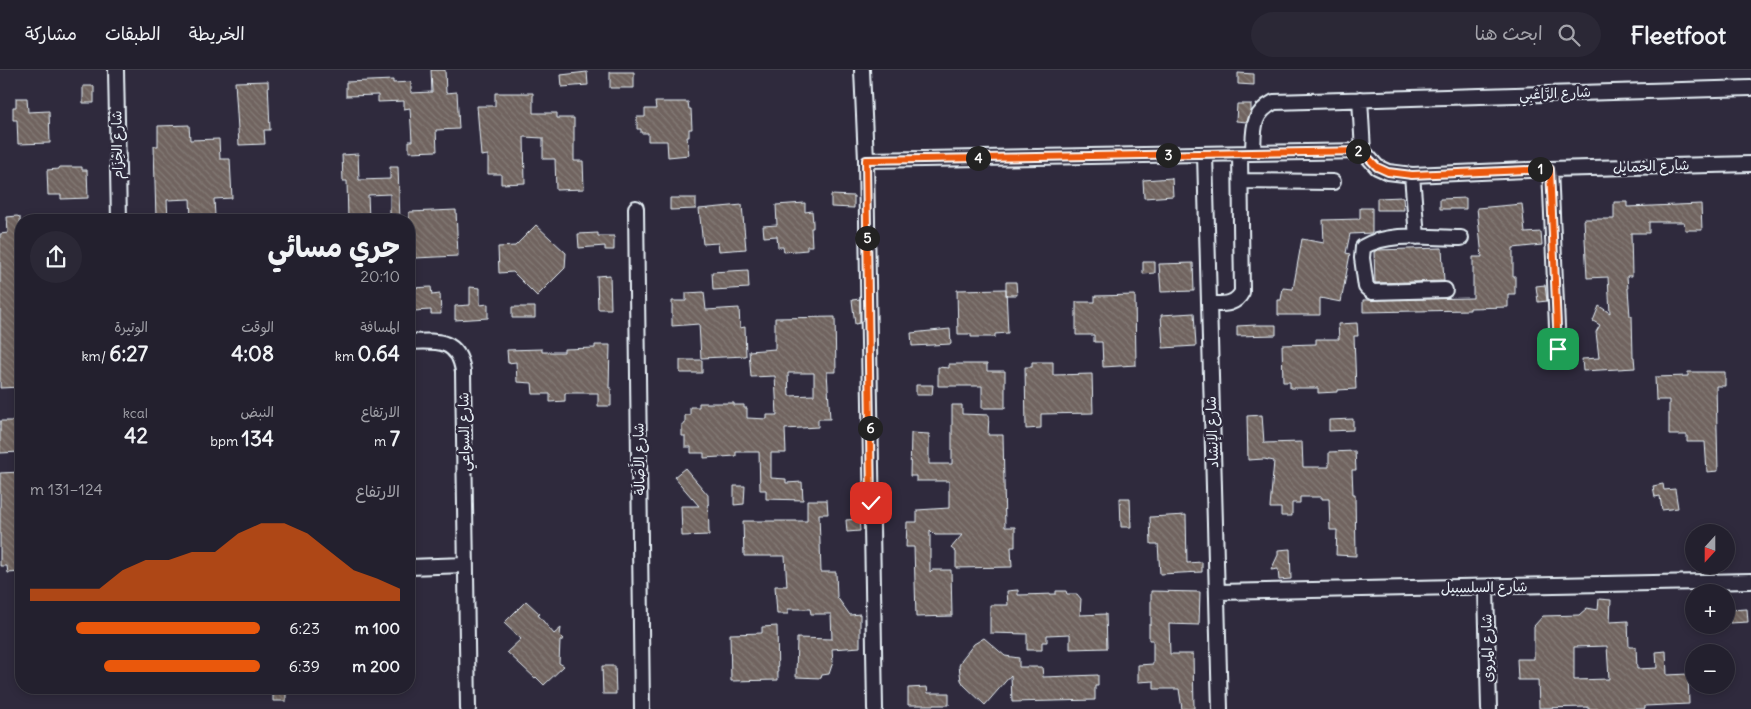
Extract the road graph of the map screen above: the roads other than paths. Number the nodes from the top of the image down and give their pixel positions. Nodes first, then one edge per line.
1 (116, 70) edge
2 (862, 70) edge
3 (1751, 88) edge
4 (1360, 99) junction
5 (1362, 151) junction
6 (1247, 153) junction
7 (1205, 154) junction
8 (866, 160) junction
9 (1751, 164) edge
10 (1550, 169) junction
11 (1412, 175) junction
12 (1241, 181) junction
13 (1333, 182) dead end
14 (636, 208) dead end
15 (119, 214) edge
16 (1417, 237) junction
17 (1461, 238) dead end
18 (1445, 290) dead end
19 (1209, 304) junction
20 (415, 342) edge
21 (1558, 349) dead end
22 (465, 565) junction
23 (415, 567) edge
24 (1751, 581) edge
25 (1486, 587) junction
26 (1217, 592) junction
27 (468, 709) edge
28 (642, 709) edge
29 (875, 709) edge
30 (1220, 709) edge
31 (1489, 709) edge

1 - 15 street, شارع الخِزَام
2 - 8 street
3 - 4 street, شارع الرَّاعْبِي
4 - 5 street
4 - 6 street, شارع الرَّاعْبِي
5 - 6 street
5 - 11 street, شارع الخمايل
6 - 7 street
6 - 12 street
7 - 8 street
7 - 19 street, شارع الإنشاد
8 - 29 street
9 - 10 street, شارع الخمايل
10 - 11 street, شارع الخمايل
10 - 21 street
11 - 16 street
12 - 13 street
12 - 19 street
14 - 28 street, شارع الأَصَالَة
16 - 17 street
16 - 18 street
19 - 26 street, شارع الإنشاد
20 - 22 street, شارع السواعي
22 - 23 street
22 - 27 street, شارع السواعي
24 - 25 street, شارع السلسبيل
25 - 26 street, شارع السلسبيل
25 - 31 street, شارع المروى
26 - 30 street, شارع الإنشاد

